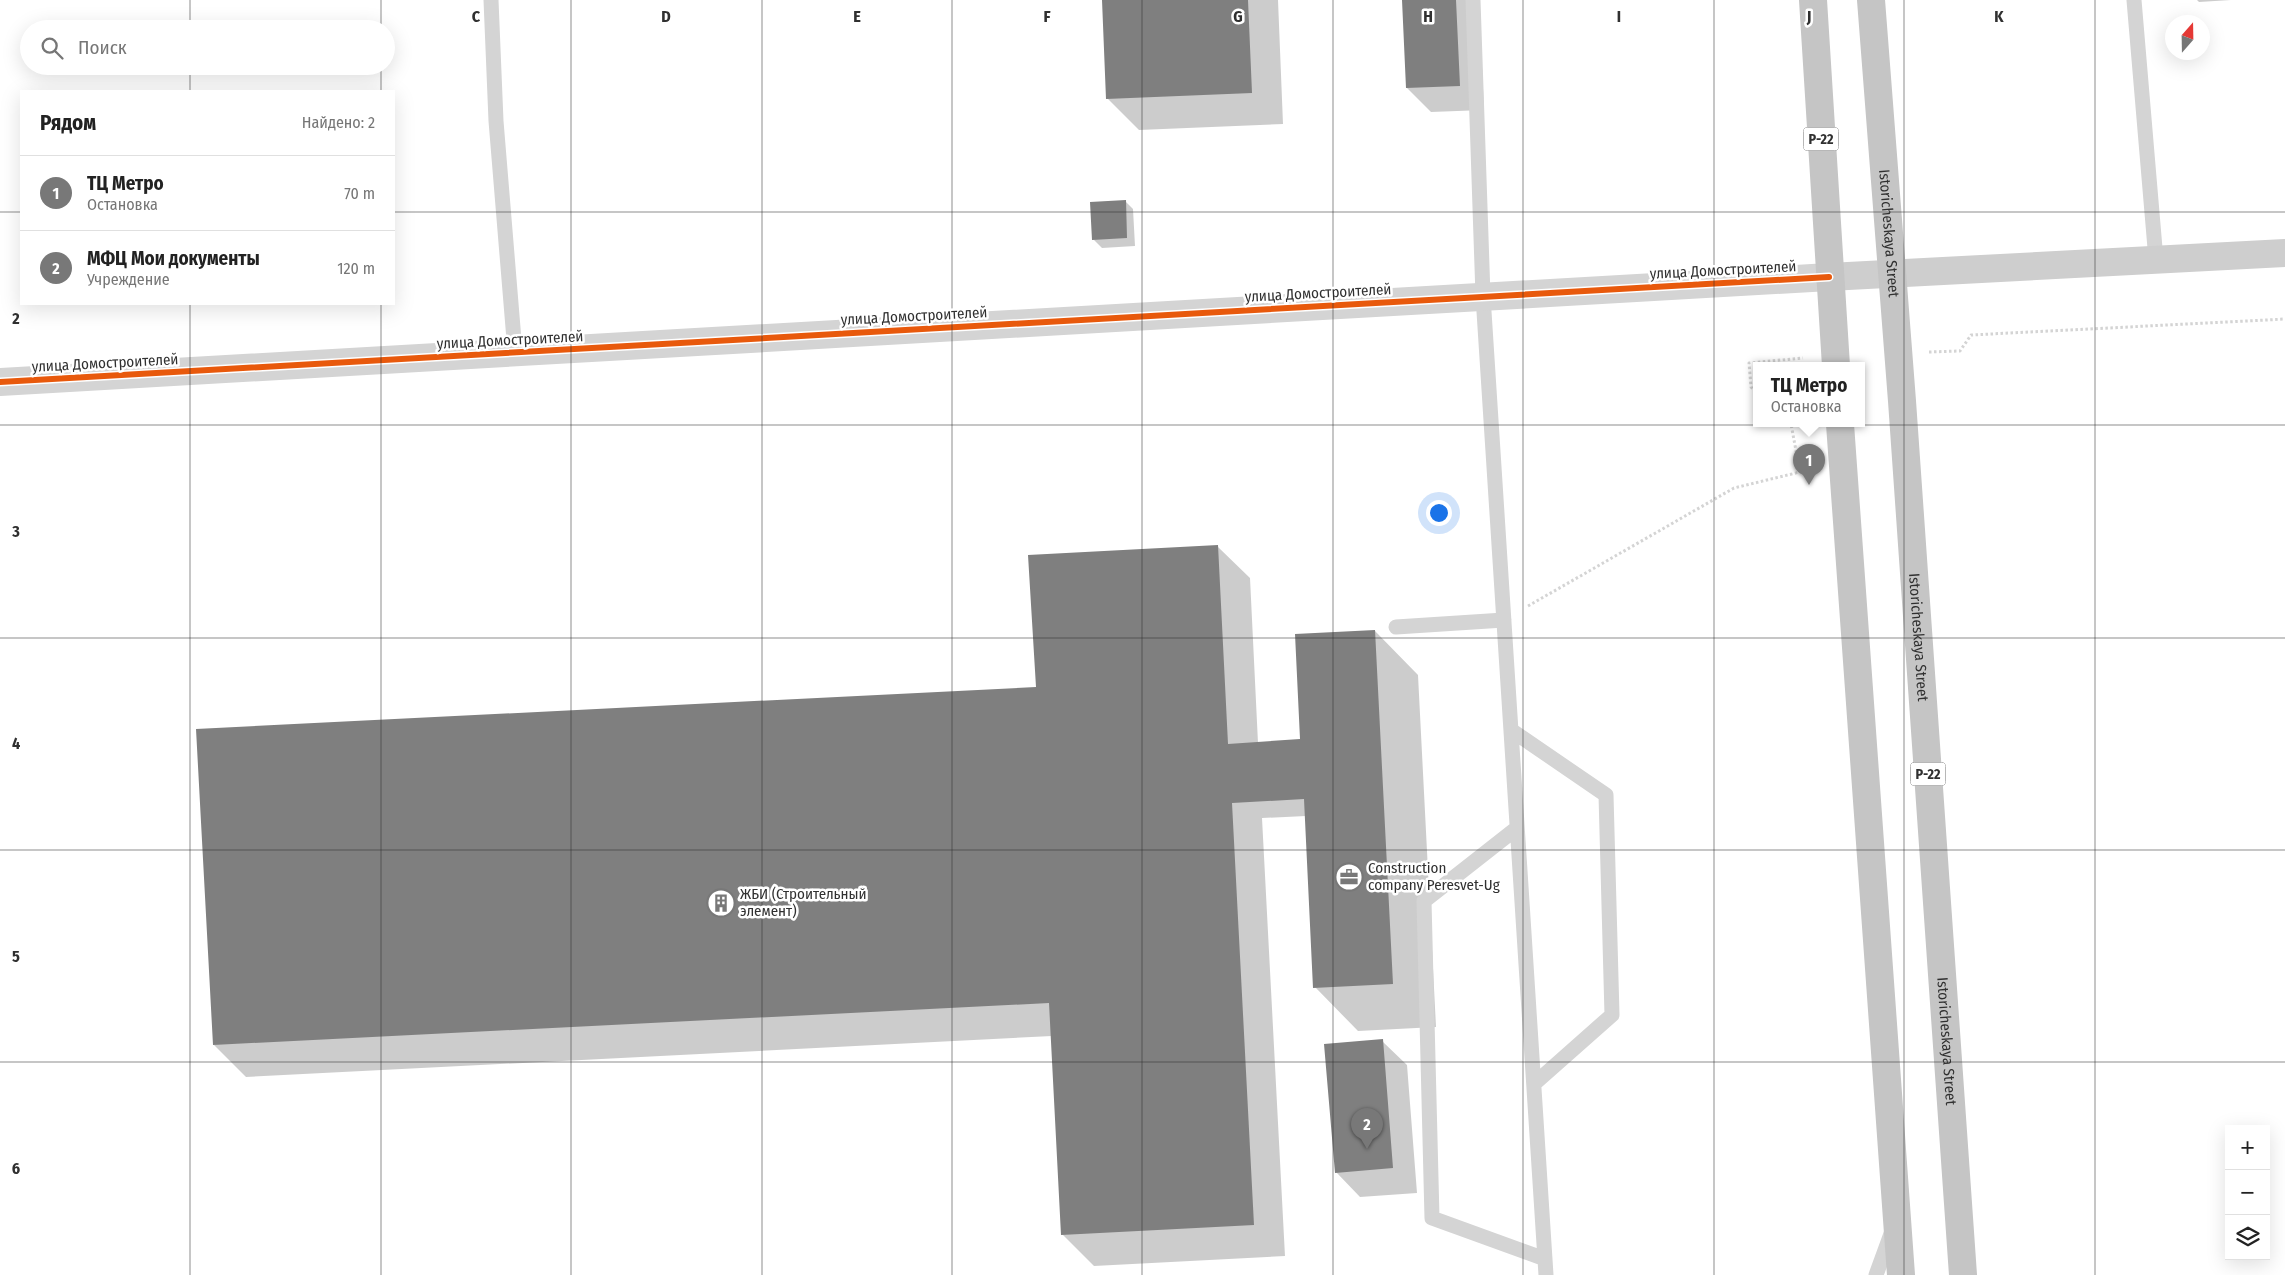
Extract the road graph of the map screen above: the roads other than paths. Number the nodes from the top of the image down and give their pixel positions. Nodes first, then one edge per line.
1 (491, 0) edge
2 (1472, 0) edge
3 (1813, 0) edge
4 (1871, 0) edge
5 (2134, 0) edge
6 (2285, 253) edge
7 (2156, 260) junction
8 (1893, 274) junction
9 (1829, 277) junction
10 (1484, 296) junction
11 (516, 352) junction
12 (1836, 361) edge
13 (0, 382) edge
14 (1840, 427) edge
15 (1504, 620) junction
16 (1396, 627) dead end
17 (1511, 730) junction
18 (1517, 828) junction
19 (1534, 1084) junction
20 (1898, 1215) junction
21 (1544, 1259) junction
22 (1546, 1275) edge
23 (1876, 1275) edge
24 (1901, 1275) edge
25 (1963, 1275) edge

1 - 11 lane
2 - 10 lane
3 - 9 highway, Р-22
4 - 8 highway, Istoricheskaya Street / Р-22
5 - 7 lane
6 - 7 main road, улица Домостроителей
7 - 8 main road, улица Домостроителей
8 - 9 main road, улица Домостроителей
8 - 25 highway, Istoricheskaya Street / Р-22
9 - 10 street, улица Домостроителей
9 - 12 highway, Р-22
10 - 11 street, улица Домостроителей
10 - 15 lane
11 - 13 street, улица Домостроителей
14 - 20 highway
15 - 16 lane
15 - 17 lane
17 - 18 lane
17 - 19 lane
18 - 19 lane
18 - 21 lane
19 - 21 lane
20 - 23 lane
20 - 24 highway
21 - 22 lane

